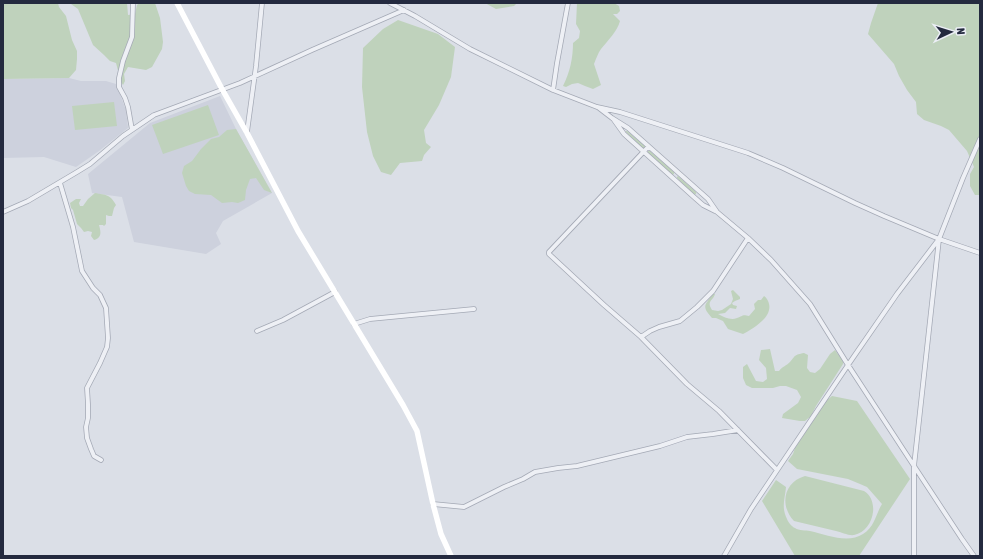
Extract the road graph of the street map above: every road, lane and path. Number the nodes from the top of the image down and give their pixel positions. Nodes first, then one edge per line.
1 (132, 3) edge
2 (178, 3) edge
3 (262, 3) edge
4 (568, 3) edge
5 (392, 4) edge
6 (404, 10) junction
7 (254, 76) junction
8 (222, 89) junction
9 (553, 90) junction
10 (597, 107) junction
11 (612, 118) junction
12 (132, 130) junction
13 (247, 133) junction
14 (980, 139) edge
15 (648, 147) junction
16 (644, 151) junction
17 (678, 173) junction
18 (674, 178) junction
19 (60, 183) junction
20 (701, 193) junction
21 (695, 198) junction
22 (3, 212) edge
23 (717, 212) junction
24 (748, 238) junction
25 (939, 239) junction
26 (980, 253) edge
27 (335, 292) junction
28 (474, 309) dead end
29 (354, 324) junction
30 (257, 330) dead end
31 (641, 337) junction
32 (848, 365) junction
33 (738, 430) junction
34 (101, 460) dead end
35 (914, 466) junction
36 (777, 470) junction
37 (433, 504) junction
38 (451, 556) edge
39 (724, 556) edge
40 (914, 556) edge
41 (974, 556) edge

1 - 12 street
2 - 8 main road
3 - 7 street
4 - 9 street
5 - 6 street
6 - 7 street
6 - 9 street
7 - 8 street
7 - 13 street
8 - 12 street
8 - 13 main road
9 - 10 street
10 - 11 street
10 - 25 street
11 - 15 street
11 - 16 street
12 - 19 street
13 - 27 main road
14 - 25 street
15 - 16 street
15 - 17 street
16 - 18 street
16 - 31 street
17 - 18 street
17 - 20 street
18 - 21 street
19 - 22 street
19 - 34 street
20 - 21 street
20 - 23 street
21 - 23 street
23 - 24 street
24 - 31 street
24 - 32 street
25 - 26 street
25 - 32 street
25 - 35 street
27 - 29 main road
27 - 30 street
28 - 29 street
29 - 37 main road
31 - 33 street
32 - 35 street
32 - 36 street
33 - 36 street
33 - 37 street
35 - 40 street
35 - 41 street
36 - 39 street
37 - 38 main road

